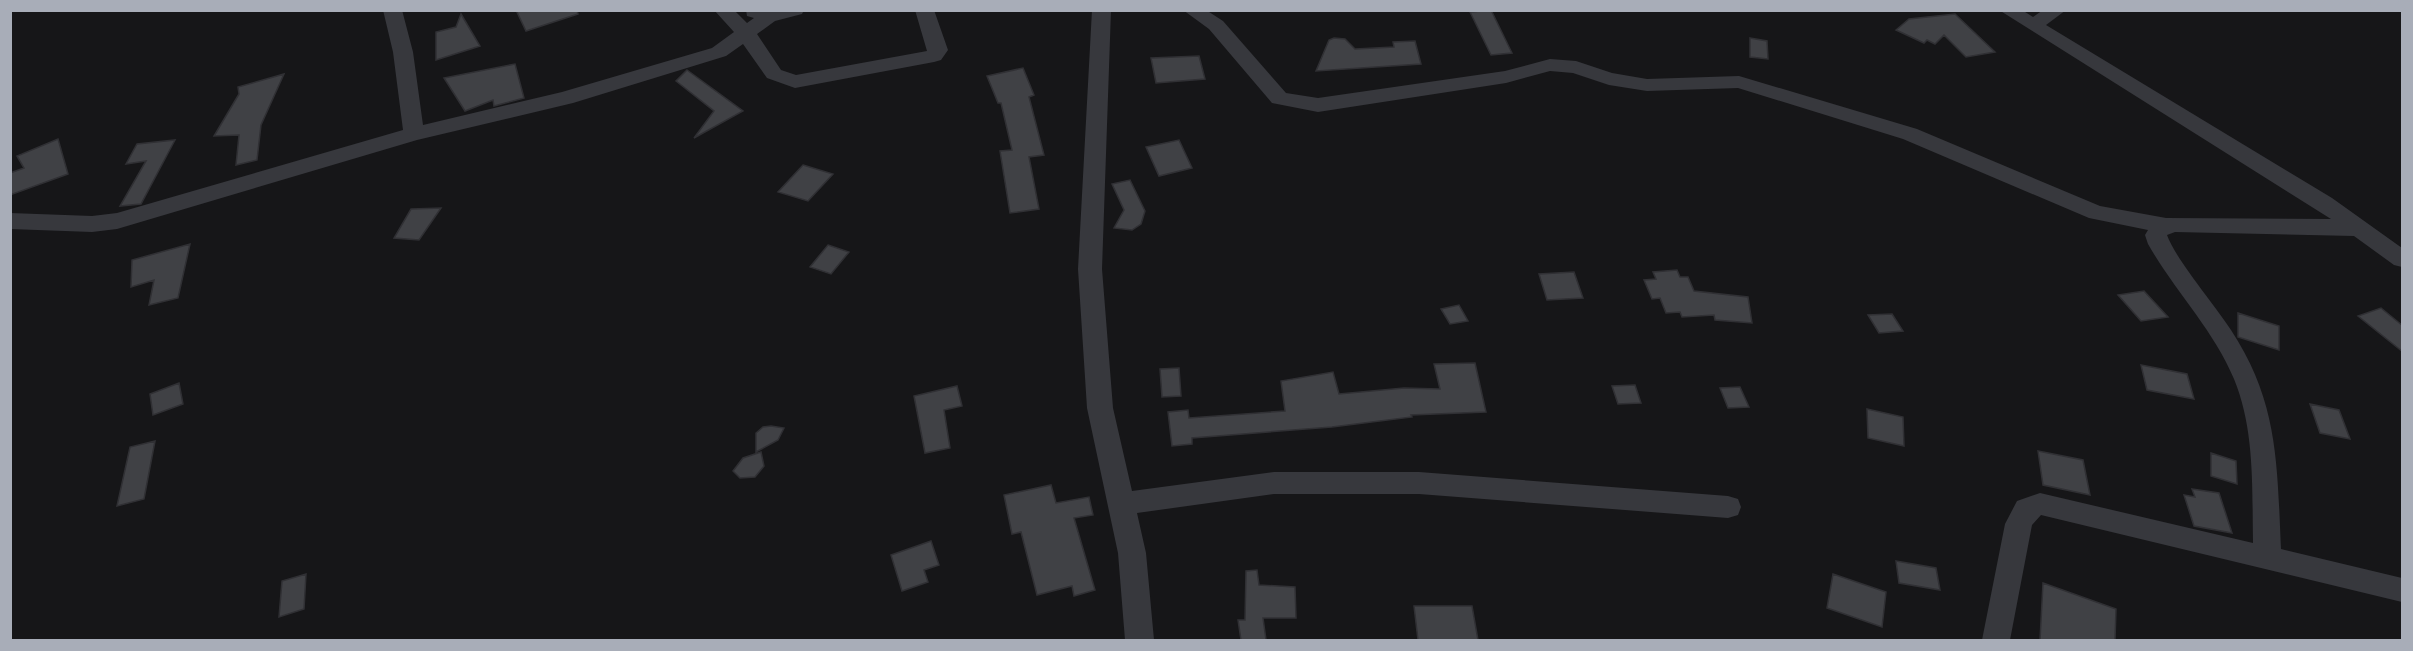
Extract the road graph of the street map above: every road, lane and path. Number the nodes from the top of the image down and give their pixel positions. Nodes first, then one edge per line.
1 (723, 10) edge
2 (795, 10) edge
3 (924, 10) edge
4 (1102, 10) edge
5 (1192, 10) edge
6 (2008, 10) edge
7 (2057, 10) edge
8 (398, 12) edge
9 (759, 14) edge
10 (2033, 26) junction
11 (746, 33) junction
12 (414, 134) junction
13 (10, 221) edge
14 (2168, 226) junction
15 (2360, 228) junction
16 (2403, 259) edge
17 (1121, 504) junction
18 (1728, 507) dead end
19 (2267, 557) junction
20 (2403, 590) edge
21 (1139, 640) edge
22 (1996, 640) edge

1 - 11 street
2 - 9 street
3 - 11 street
4 - 17 street
5 - 14 street
6 - 10 street
7 - 10 street
8 - 12 street
9 - 11 street
10 - 15 street
11 - 12 street
12 - 13 street
14 - 15 street
14 - 19 street
15 - 16 street
17 - 18 street
17 - 21 street
19 - 20 street
19 - 22 street

